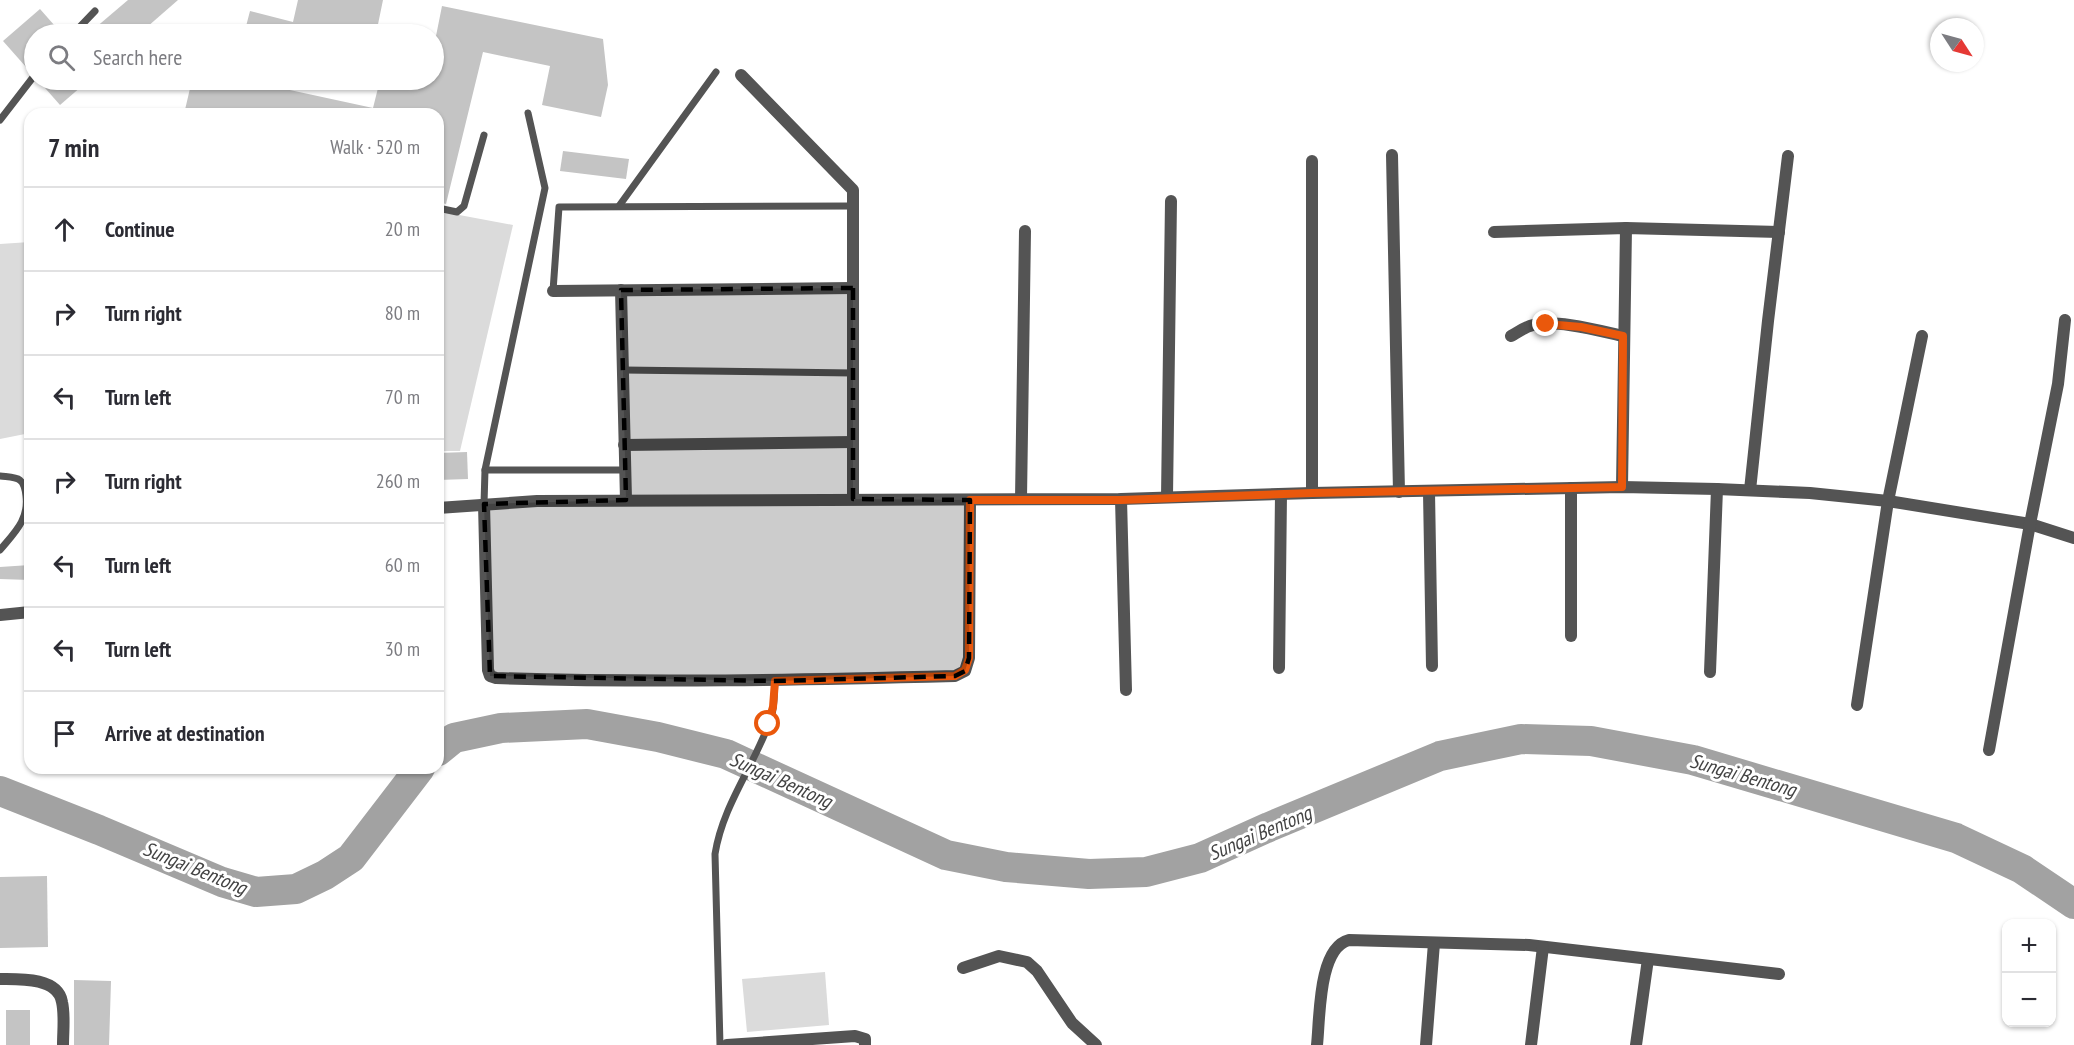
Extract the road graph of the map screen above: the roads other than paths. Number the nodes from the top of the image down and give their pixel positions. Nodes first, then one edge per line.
1 (95, 11) dead end
2 (83, 24) edge
3 (716, 72) dead end
4 (741, 75) dead end
5 (24, 89) edge
6 (528, 113) dead end
7 (0, 120) edge
8 (484, 135) dead end
9 (1392, 155) dead end
10 (1788, 156) dead end
11 (1312, 161) dead end
12 (1171, 201) dead end
13 (619, 206) junction
14 (853, 206) junction
15 (444, 209) edge
16 (1626, 228) junction
17 (1025, 231) dead end
18 (1494, 232) dead end
19 (1779, 232) junction
20 (853, 288) junction
21 (621, 290) junction
22 (553, 291) joint
23 (2065, 320) dead end
24 (1512, 336) dead end
25 (1623, 336) junction
26 (1922, 336) dead end
27 (623, 370) junction
28 (853, 373) junction
29 (853, 442) junction
30 (624, 445) junction
31 (485, 470) junction
32 (625, 470) junction
33 (0, 476) edge
34 (24, 485) edge
35 (1622, 487) junction
36 (1571, 488) junction
37 (1717, 489) junction
38 (1750, 490) junction
39 (1399, 492) junction
40 (1429, 492) junction
41 (1312, 493) junction
42 (1281, 494) junction
43 (1167, 497) junction
44 (853, 499) junction
45 (1022, 499) junction
46 (626, 500) junction
47 (970, 500) junction
48 (1121, 500) junction
49 (1888, 501) junction
50 (484, 504) junction
51 (444, 507) edge
52 (24, 517) edge
53 (2030, 524) junction
54 (2074, 538) edge
55 (0, 550) edge
56 (24, 613) edge
57 (0, 615) edge
58 (1571, 636) dead end
59 (1432, 666) dead end
60 (1279, 668) dead end
61 (1710, 672) dead end
62 (775, 681) junction
63 (1126, 690) dead end
64 (1857, 705) dead end
65 (1989, 750) dead end
66 (1434, 943) junction
67 (1543, 947) junction
68 (1648, 959) junction
69 (963, 969) dead end
70 (1779, 974) dead end
71 (0, 979) edge
72 (63, 1045) edge
73 (720, 1045) edge
74 (727, 1045) edge
75 (865, 1045) edge
76 (1096, 1045) edge
77 (1317, 1045) edge
78 (1426, 1045) edge
79 (1531, 1045) edge
80 (1636, 1045) edge

1 - 2 lane
3 - 13 lane
4 - 14 street
5 - 7 lane
6 - 31 lane
8 - 15 lane
9 - 39 street
10 - 19 street
11 - 41 street
12 - 43 street
13 - 14 lane
13 - 22 lane
14 - 20 street
16 - 18 street
16 - 19 street
16 - 25 street
17 - 45 street
19 - 38 street
20 - 21 street
20 - 28 street
21 - 22 street
21 - 27 street
23 - 53 street
24 - 25 street
25 - 35 street
26 - 49 street
27 - 28 lane
27 - 30 street
28 - 29 street
29 - 30 street
29 - 44 street
30 - 32 street
31 - 32 lane
31 - 50 lane
32 - 46 street
33 - 34 lane
35 - 36 street
35 - 37 street
36 - 40 street
36 - 58 street
37 - 38 street
37 - 61 street
38 - 49 street
39 - 40 street
39 - 41 street
40 - 59 street
41 - 42 street
42 - 43 street
42 - 60 street
43 - 48 street
44 - 46 street
44 - 47 street
45 - 47 street
45 - 48 street
46 - 50 street
47 - 62 street
48 - 63 street
49 - 53 street
49 - 64 street
50 - 51 street
50 - 62 street
52 - 55 lane
53 - 54 street
53 - 65 street
56 - 57 street
62 - 73 lane
66 - 67 street
66 - 77 street
66 - 78 street
67 - 68 street
67 - 79 street
68 - 70 street
68 - 80 street
69 - 76 street
71 - 72 street
74 - 75 street

